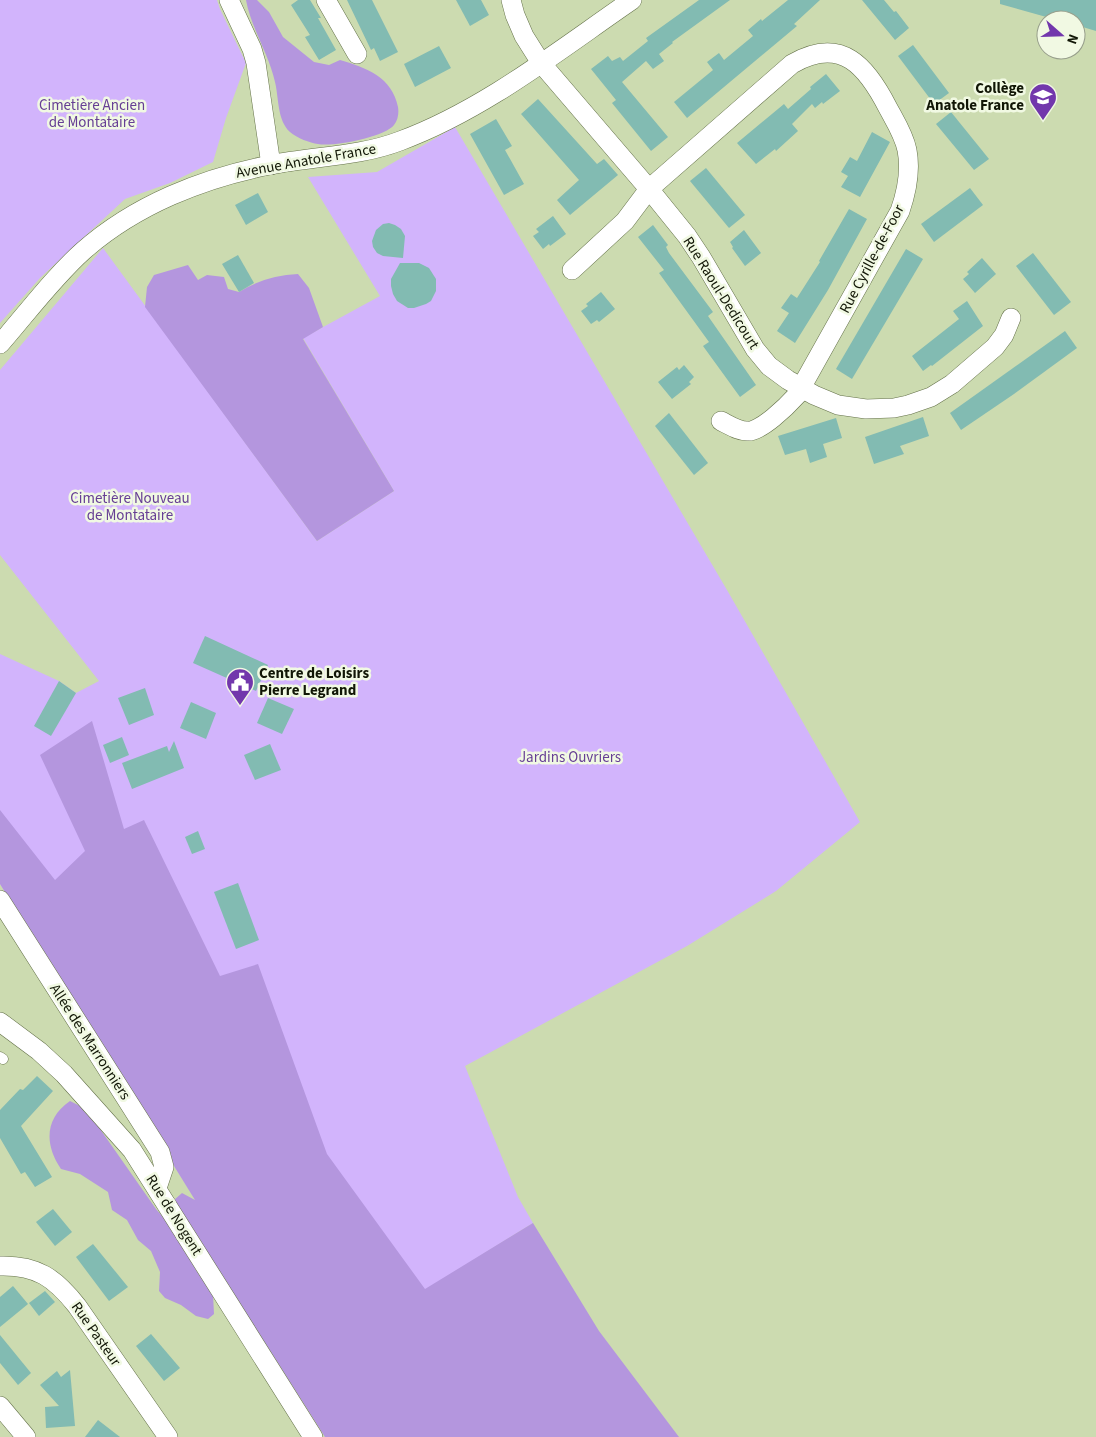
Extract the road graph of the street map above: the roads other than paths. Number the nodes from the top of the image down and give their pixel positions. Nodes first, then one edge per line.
1 (229, 0) edge
2 (326, 0) edge
3 (512, 0) edge
4 (632, 0) edge
5 (357, 54) dead end
6 (541, 64) junction
7 (271, 165) junction
8 (649, 189) junction
9 (572, 270) dead end
10 (1011, 318) dead end
11 (0, 344) edge
12 (801, 388) junction
13 (721, 421) dead end
14 (0, 900) edge
15 (0, 1022) edge
16 (157, 1188) junction
17 (0, 1266) edge
18 (0, 1406) edge
19 (26, 1437) edge
20 (168, 1437) edge
21 (313, 1437) edge

1 - 7 street
2 - 5 street
3 - 6 street, Rue Raoul-Dedicourt
4 - 6 street, Avenue Anatole France
6 - 7 street, Avenue Anatole France
6 - 8 street, Rue Raoul-Dedicourt
7 - 11 street, Avenue Anatole France
8 - 9 street
8 - 12 street, Rue Raoul-Dedicourt
8 - 12 street, Rue Cyrille-de-Foor
10 - 12 street, Rue Raoul-Dedicourt
12 - 13 street
14 - 16 street, Allée des Marronniers
15 - 16 street, Rue de Nogent
16 - 21 street, Rue de Nogent
17 - 20 street, Rue Pasteur
18 - 19 street

